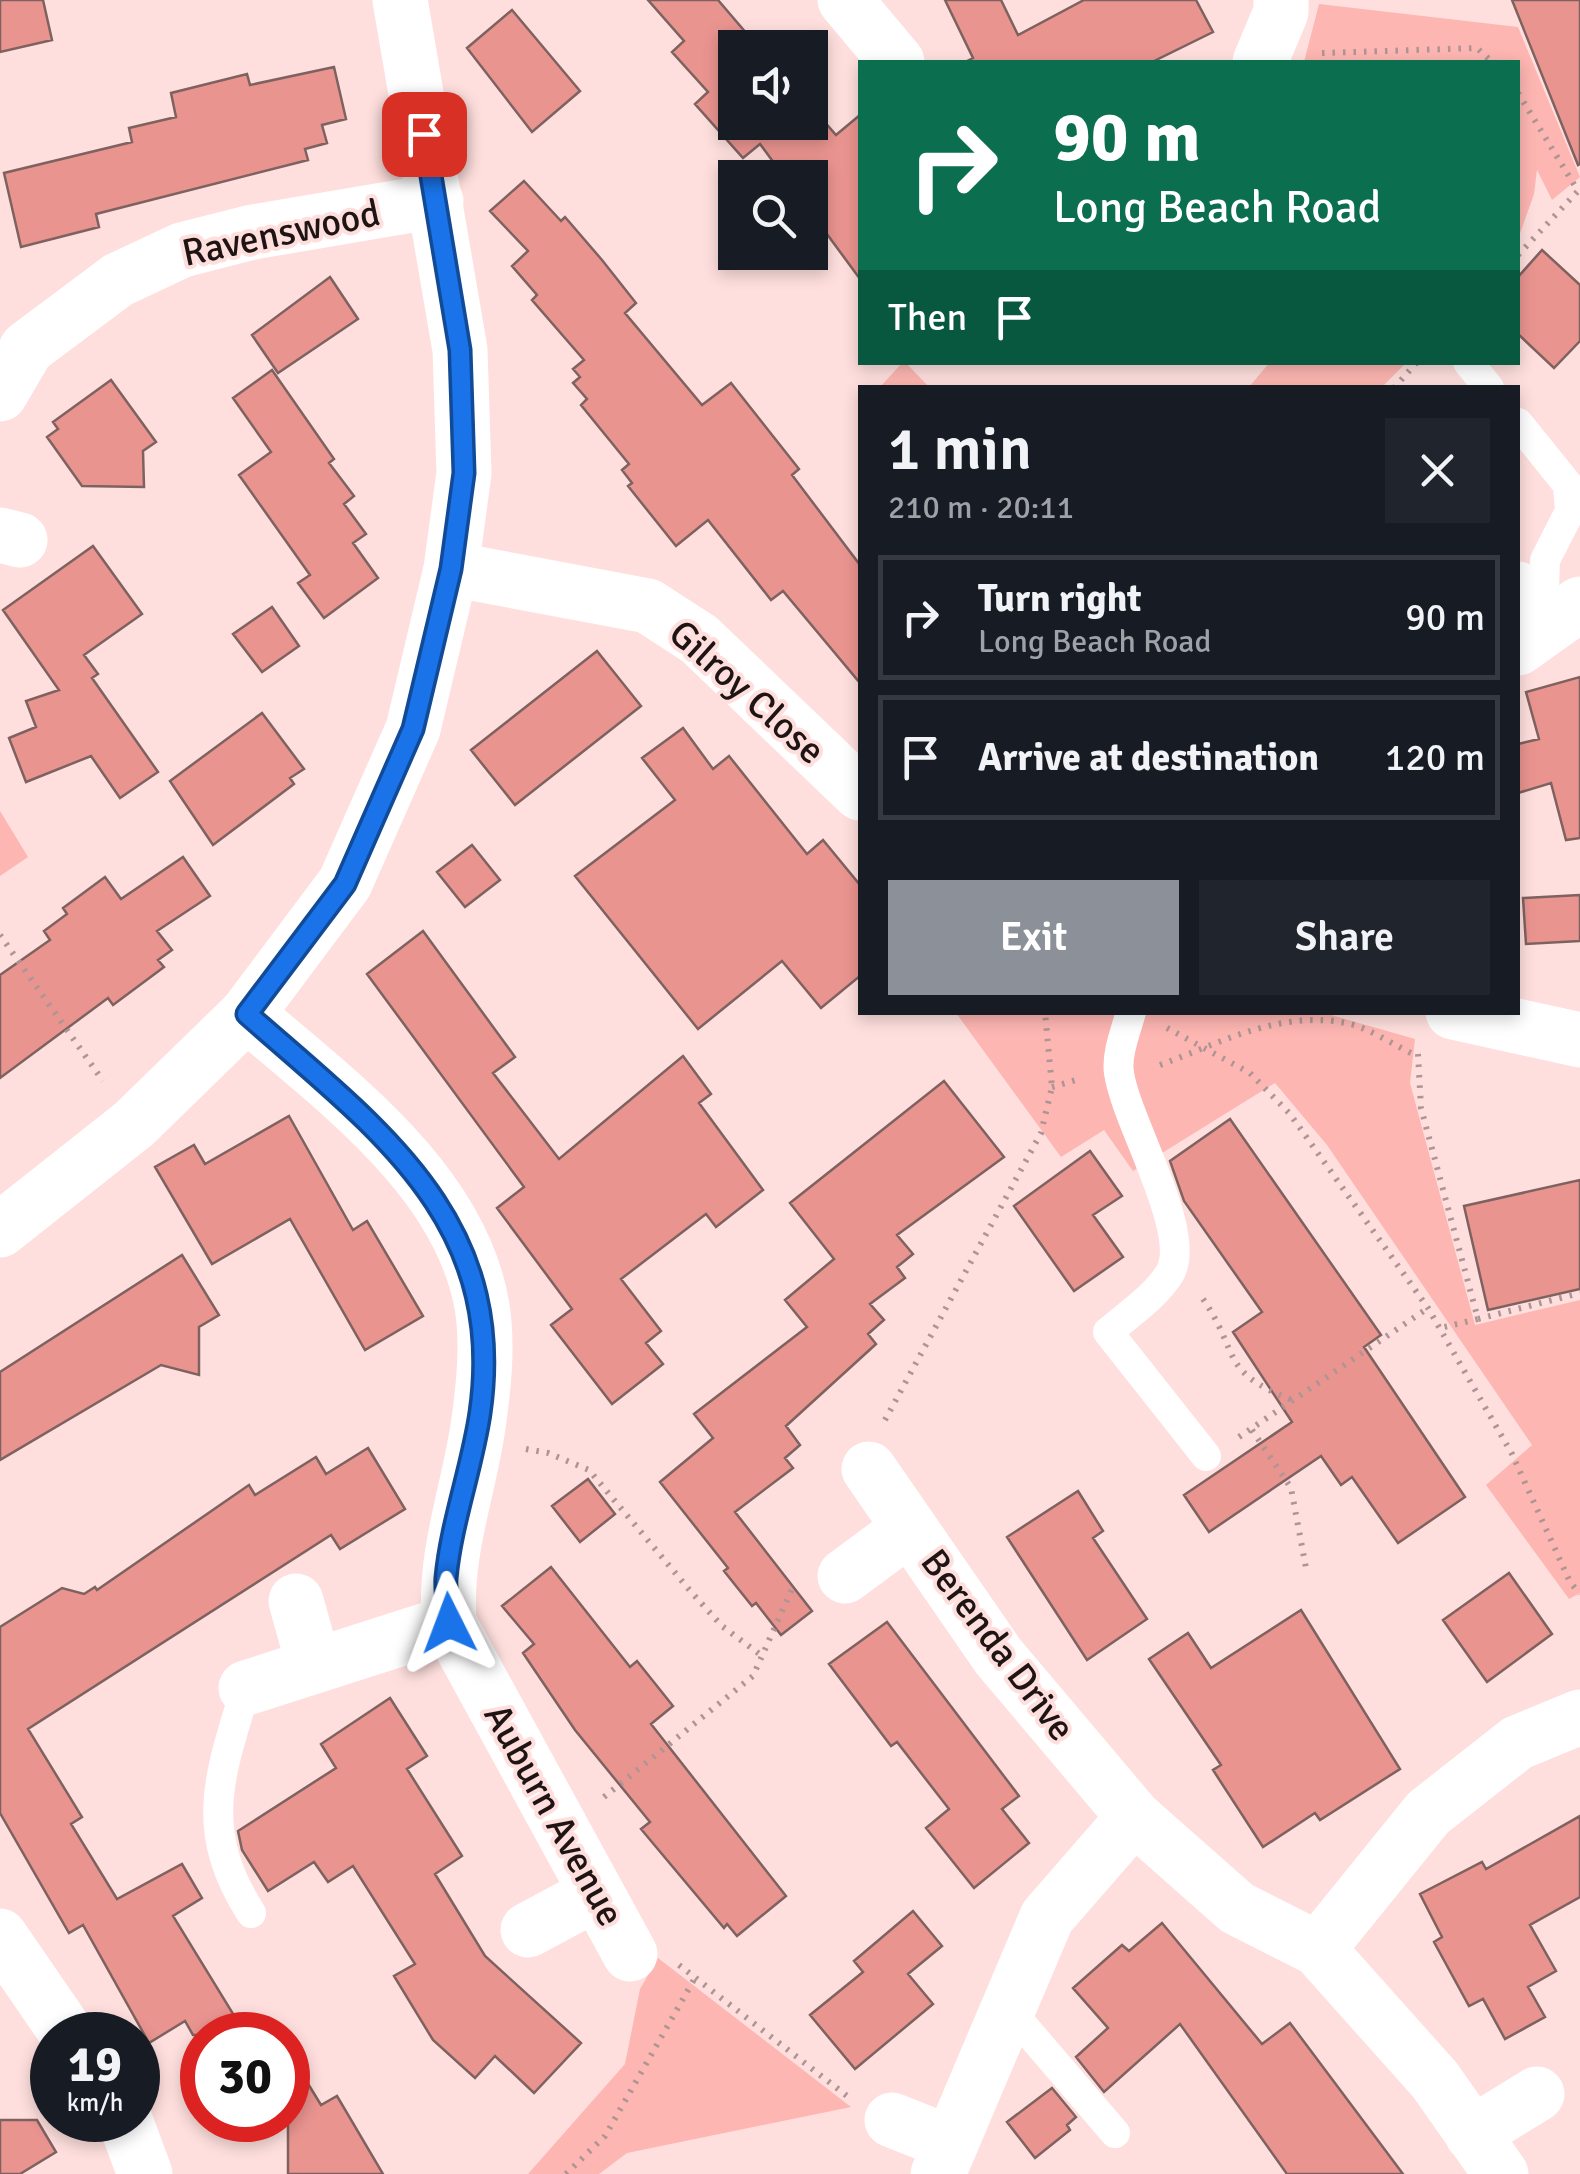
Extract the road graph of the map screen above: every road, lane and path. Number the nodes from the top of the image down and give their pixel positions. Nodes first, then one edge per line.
1 (400, 0) edge
2 (845, 0) edge
3 (1281, 0) edge
4 (895, 60) edge
5 (1261, 60) edge
6 (1271, 60) edge
7 (1490, 60) edge
8 (1520, 97) edge
9 (1579, 190) edge
10 (436, 200) junction
11 (1520, 253) edge
12 (9, 352) edge
13 (1414, 365) edge
14 (1470, 365) edge
15 (1397, 385) edge
16 (1487, 385) edge
17 (1520, 425) edge
18 (451, 569) junction
19 (1540, 617) edge
20 (858, 791) edge
21 (0, 935) edge
22 (247, 1014) junction
23 (1045, 1015) edge
24 (1142, 1017) edge
25 (1438, 1027) edge
26 (1580, 1040) edge
27 (1202, 1047) junction
28 (1416, 1056) junction
29 (1118, 1068) junction
30 (1052, 1087) junction
31 (134, 1124) junction
32 (0, 1230) edge
33 (1168, 1275) junction
34 (1580, 1293) edge
35 (1428, 1308) junction
36 (1478, 1318) junction
37 (1439, 1328) junction
38 (1294, 1400) junction
39 (1252, 1430) junction
40 (476, 1442) junction
41 (1206, 1456) joint
42 (869, 1468) joint
43 (910, 1528) junction
44 (1306, 1568) dead end
45 (822, 1579) joint
46 (1580, 1594) edge
47 (296, 1600) dead end
48 (449, 1623) junction
49 (762, 1656) junction
50 (314, 1666) junction
51 (246, 1688) joint
52 (1580, 1717) edge
53 (1134, 1817) junction
54 (561, 1832) junction
55 (251, 1913) dead end
56 (613, 1925) junction
57 (528, 1930) dead end
58 (0, 1936) edge
59 (1318, 1950) junction
60 (696, 1976) junction
61 (1008, 2008) junction
62 (52, 2012) edge
63 (1537, 2094) dead end
64 (892, 2120) joint
65 (1115, 2133) dead end
66 (134, 2142) edge
67 (1487, 2154) edge
68 (944, 2158) edge
69 (145, 2174) edge
70 (566, 2174) edge

1 - 10 street
2 - 4 street
3 - 5 street
6 - 7 path
8 - 9 path
9 - 11 path
10 - 12 street, Ravenswood
10 - 18 street
13 - 15 path
14 - 16 lane
17 - 19 lane
18 - 20 street, Gilroy Close
18 - 22 street
21 - 31 path
22 - 31 street
22 - 40 street, Auburn Avenue
23 - 30 path
24 - 27 path
24 - 29 lane
25 - 26 street
25 - 28 path
27 - 28 path
27 - 29 path
27 - 35 path
28 - 36 path
29 - 30 path
29 - 33 lane
30 - 42 path
31 - 32 street
33 - 38 path
33 - 41 lane
34 - 36 path
35 - 37 path
35 - 38 path
36 - 37 path
37 - 46 path
38 - 39 path
39 - 41 path
39 - 44 path
40 - 48 street, Auburn Avenue
40 - 49 path
42 - 43 street, Berenda Drive
43 - 45 street
43 - 53 street, Berenda Drive
45 - 49 path
47 - 50 street
48 - 50 street
48 - 54 street, Auburn Avenue
49 - 54 path
50 - 51 street
51 - 55 lane
52 - 59 street
53 - 59 street, Berenda Drive
53 - 61 street
54 - 56 street, Auburn Avenue
56 - 57 street
56 - 60 path
58 - 62 street
59 - 67 street, Berenda Drive
60 - 64 path
60 - 70 path
61 - 65 lane
61 - 68 street
63 - 67 street
64 - 68 street
66 - 69 street

